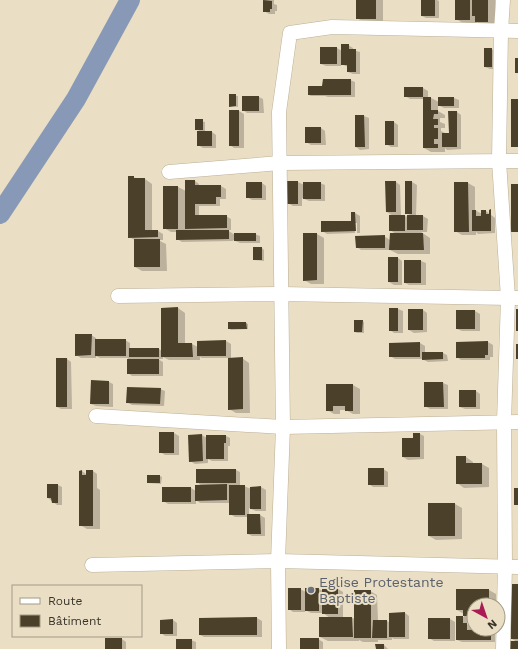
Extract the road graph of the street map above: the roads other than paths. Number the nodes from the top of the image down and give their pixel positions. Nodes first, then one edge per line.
1 (503, 0) edge
2 (501, 31) junction
3 (518, 31) edge
4 (499, 161) junction
5 (518, 161) edge
6 (280, 163) junction
7 (170, 172) dead end
8 (280, 294) junction
9 (118, 296) dead end
10 (513, 298) edge
11 (96, 416) dead end
12 (511, 422) edge
13 (283, 427) junction
14 (278, 561) junction
15 (92, 565) dead end
16 (512, 566) edge
17 (279, 649) edge
18 (503, 649) edge

1 - 2 street
2 - 3 street
2 - 4 street
2 - 6 street
4 - 5 street
4 - 6 street
4 - 10 street
6 - 7 street
6 - 8 street
8 - 9 street
8 - 10 street
8 - 13 street
10 - 12 street
11 - 13 street
12 - 13 street
12 - 16 street
13 - 14 street
14 - 15 street
14 - 16 street
14 - 17 street
16 - 18 street

